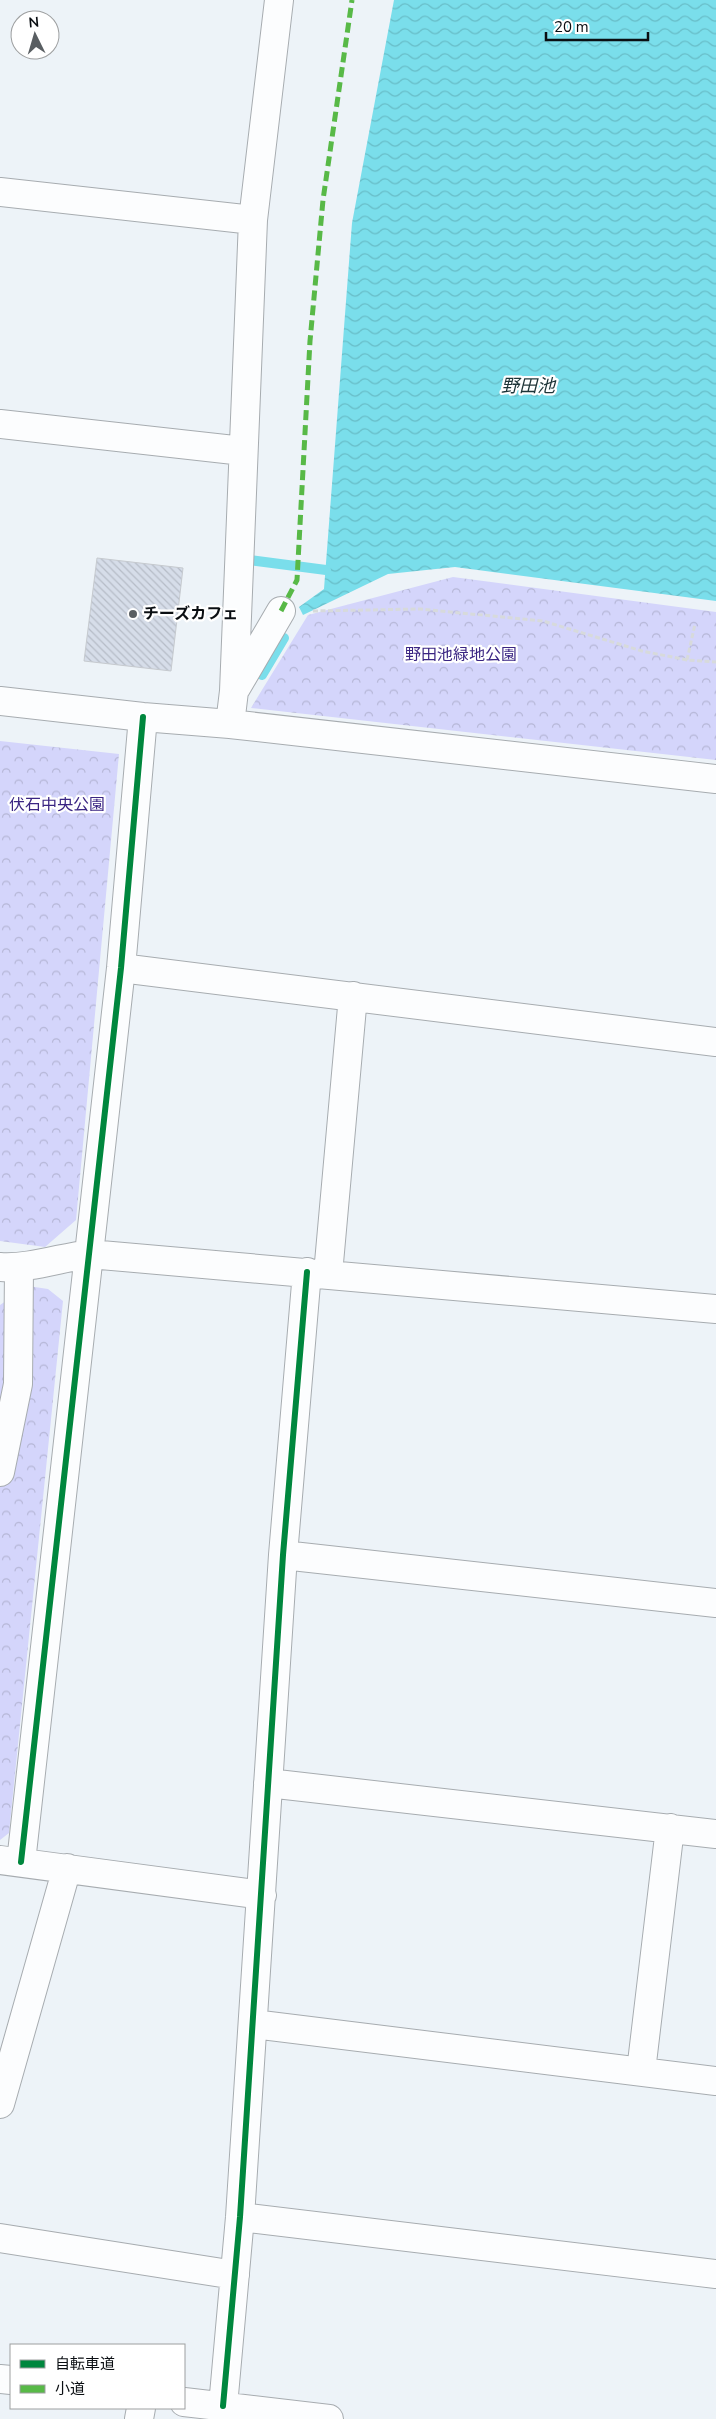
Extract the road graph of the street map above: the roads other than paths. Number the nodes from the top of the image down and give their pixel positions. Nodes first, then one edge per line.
1 (279, 0) edge
2 (0, 192) edge
3 (253, 220) junction
4 (0, 424) edge
5 (243, 451) junction
6 (281, 611) road end
7 (234, 691) junction
8 (0, 701) edge
9 (143, 717) junction
10 (230, 724) junction
11 (716, 779) edge
12 (121, 968) junction
13 (353, 996) junction
14 (716, 1042) edge
15 (89, 1254) junction
16 (10, 1267) edge
17 (317, 1273) junction
18 (716, 1309) edge
19 (0, 1472) edge
20 (283, 1555) junction
21 (716, 1603) edge
22 (268, 1783) junction
23 (670, 1828) junction
24 (716, 1834) edge
25 (10, 1861) edge
26 (67, 1868) junction
27 (262, 1895) junction
28 (253, 2024) junction
29 (641, 2071) junction
30 (716, 2081) edge
31 (0, 2104) edge
32 (240, 2217) junction
33 (0, 2238) edge
34 (716, 2274) edge
35 (235, 2275) junction
36 (185, 2402) edge
37 (224, 2406) junction
38 (329, 2419) edge

1 - 3 street
2 - 3 street
3 - 5 street
4 - 5 street
5 - 7 street
6 - 7 street
7 - 10 street
8 - 9 street
9 - 10 street
9 - 12 street
10 - 11 street
12 - 13 street
12 - 15 street
13 - 14 street
13 - 17 street
15 - 16 street
15 - 17 street
15 - 25 street
16 - 19 street
17 - 18 street
17 - 20 street
20 - 21 street
20 - 22 street
22 - 23 street
22 - 27 street
23 - 24 street
23 - 29 street
25 - 26 street
26 - 27 street
26 - 31 street
27 - 28 street
28 - 29 street
28 - 32 street
29 - 30 street
32 - 34 street
32 - 35 street
33 - 35 street
35 - 37 street
36 - 37 street
37 - 38 street

